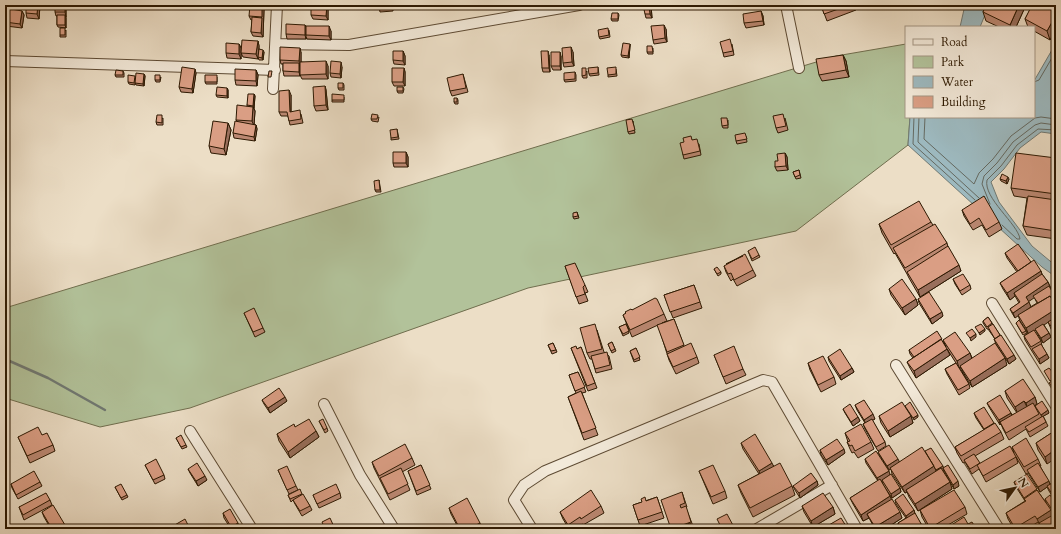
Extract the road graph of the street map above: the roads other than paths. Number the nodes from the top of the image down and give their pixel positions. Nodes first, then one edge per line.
1 (277, 5) edge
2 (578, 5) edge
3 (786, 5) edge
4 (276, 44) junction
5 (5, 61) edge
6 (799, 68) dead end
7 (275, 70) junction
8 (273, 89) dead end
9 (992, 303) dead end
10 (896, 365) dead end
11 (324, 404) dead end
12 (1056, 406) edge
13 (190, 432) dead end
14 (832, 485) junction
15 (252, 529) edge
16 (394, 529) edge
17 (532, 529) edge
18 (757, 529) edge
19 (857, 529) edge
20 (999, 529) edge

1 - 4 street
2 - 4 street
3 - 6 street
4 - 7 street
5 - 7 street
7 - 8 street
9 - 12 street
10 - 20 street
11 - 16 street
13 - 15 street
14 - 17 street
14 - 18 street
14 - 19 street

